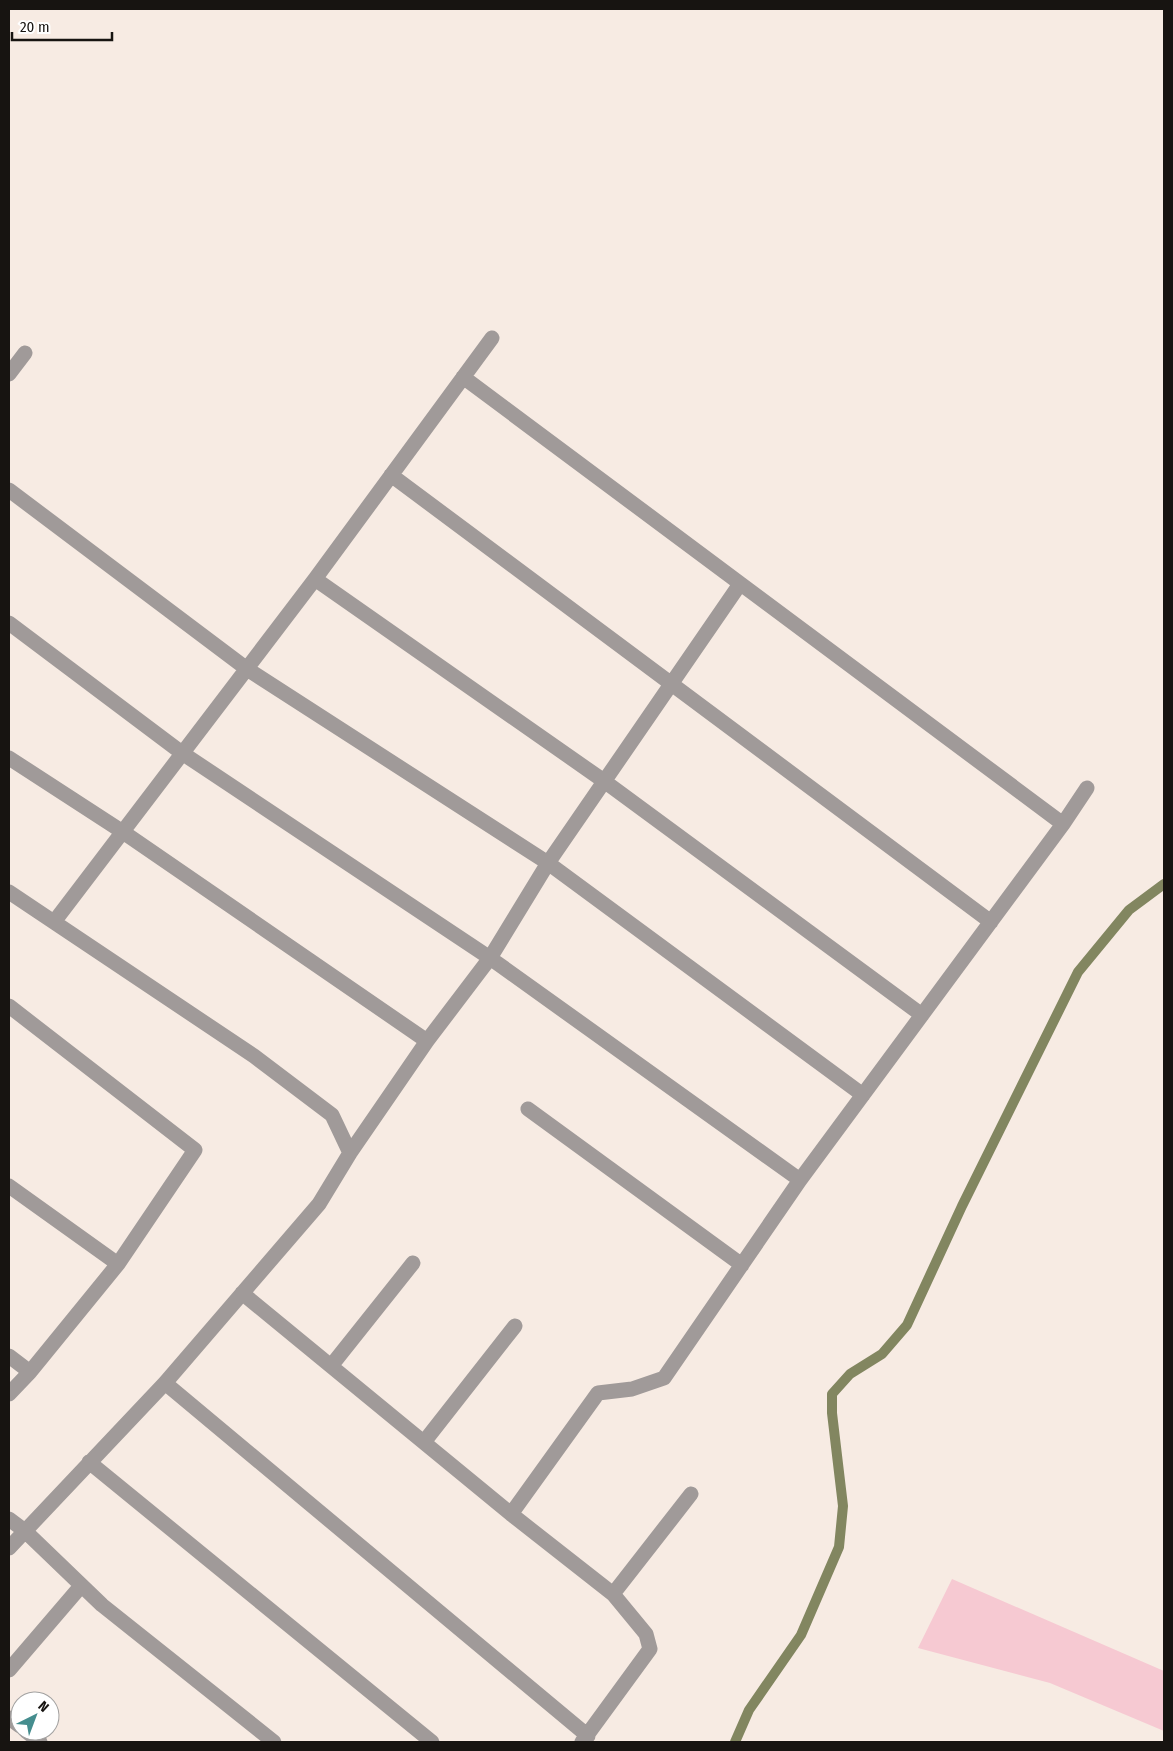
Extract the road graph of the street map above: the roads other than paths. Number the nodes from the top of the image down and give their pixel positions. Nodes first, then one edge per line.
1 (492, 338) dead end
2 (26, 353) dead end
3 (9, 374) edge
4 (463, 377) junction
5 (391, 475) junction
6 (9, 490) edge
7 (315, 579) junction
8 (740, 584) junction
9 (9, 623) edge
10 (246, 669) junction
11 (671, 684) junction
12 (182, 753) junction
13 (9, 758) edge
14 (604, 781) junction
15 (1088, 788) dead end
16 (1063, 824) junction
17 (123, 832) junction
18 (548, 863) junction
19 (9, 892) edge
20 (54, 922) junction
21 (991, 922) junction
22 (490, 958) junction
23 (9, 1006) edge
24 (922, 1015) junction
25 (427, 1040) junction
26 (863, 1095) junction
27 (528, 1109) dead end
28 (350, 1153) junction
29 (800, 1180) junction
30 (9, 1186) edge
31 (413, 1263) dead end
32 (118, 1264) junction
33 (742, 1265) junction
34 (242, 1293) junction
35 (515, 1326) dead end
36 (9, 1356) edge
37 (331, 1366) junction
38 (30, 1372) junction
39 (165, 1383) junction
40 (9, 1394) edge
41 (424, 1442) junction
42 (89, 1462) junction
43 (691, 1494) dead end
44 (511, 1514) junction
45 (9, 1519) edge
46 (24, 1531) junction
47 (9, 1548) edge
48 (81, 1586) junction
49 (613, 1594) junction
50 (9, 1670) edge
51 (585, 1739) edge
52 (274, 1742) edge
53 (432, 1742) edge

1 - 4 street
2 - 3 street
4 - 5 street
4 - 8 street
5 - 7 street
5 - 11 street
6 - 10 street
7 - 10 street
7 - 14 street
8 - 11 street
8 - 16 street
9 - 12 street
10 - 12 street
10 - 18 street
11 - 14 street
11 - 21 street
12 - 17 street
12 - 22 street
13 - 17 street
14 - 18 street
14 - 24 street
15 - 16 street
16 - 21 street
17 - 20 street
17 - 25 street
18 - 22 street
18 - 26 street
19 - 20 street
20 - 28 street
21 - 24 street
22 - 25 street
22 - 29 street
23 - 32 street
24 - 26 street
25 - 28 street
26 - 29 street
27 - 33 street
28 - 34 street
29 - 33 street
30 - 32 street
31 - 37 street
32 - 38 street
33 - 44 street
34 - 37 street
34 - 39 street
35 - 41 street
36 - 38 street
37 - 41 street
38 - 40 street
39 - 42 street
39 - 51 street
41 - 44 street
42 - 46 street
42 - 53 street
43 - 49 street
44 - 49 street
45 - 46 street
46 - 47 street
46 - 48 street
48 - 50 street
48 - 52 street
49 - 51 street

